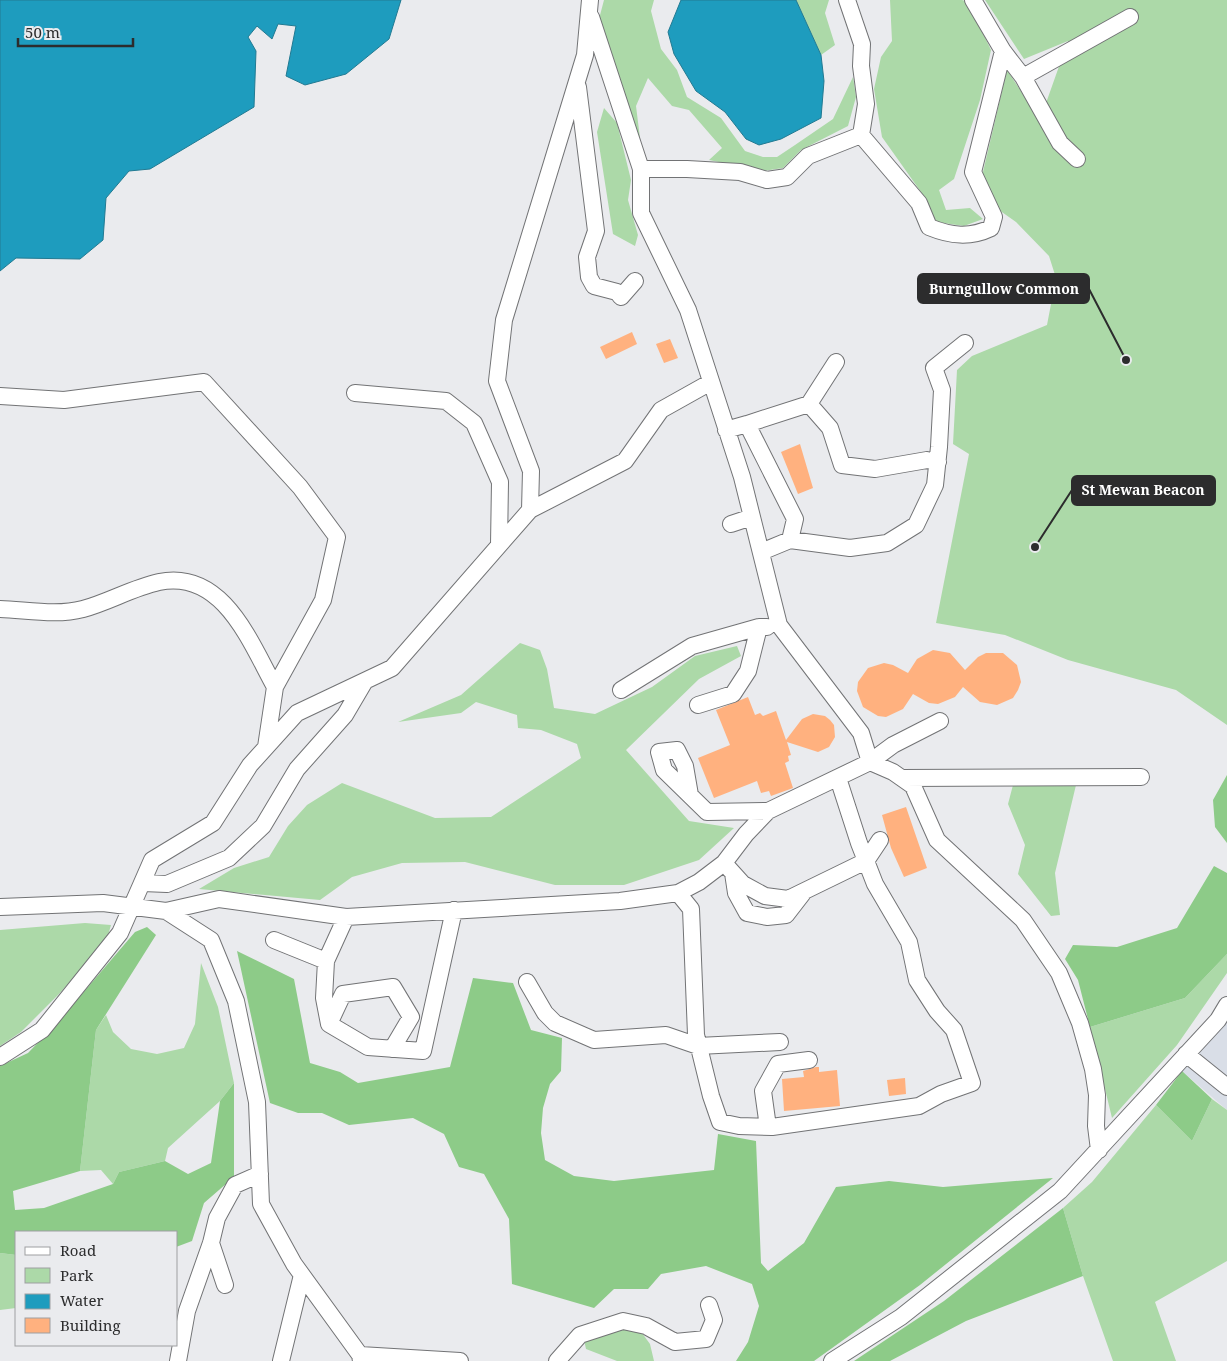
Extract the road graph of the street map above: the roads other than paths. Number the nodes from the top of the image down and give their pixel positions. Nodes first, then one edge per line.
1 (847, 0) edge
2 (973, 0) edge
3 (590, 5) edge
4 (1130, 17) dead end
5 (1003, 51) junction
6 (1023, 77) junction
7 (577, 80) junction
8 (861, 135) junction
9 (1077, 159) dead end
10 (641, 169) junction
11 (634, 281) dead end
12 (965, 343) dead end
13 (836, 362) dead end
14 (711, 382) junction
15 (355, 394) dead end
16 (0, 396) edge
17 (809, 404) junction
18 (747, 424) junction
19 (726, 430) junction
20 (938, 462) junction
21 (530, 510) junction
22 (752, 517) junction
23 (732, 524) dead end
24 (790, 540) junction
25 (499, 545) junction
26 (760, 552) junction
27 (0, 609) edge
28 (779, 625) junction
29 (759, 627) junction
30 (365, 681) junction
31 (275, 687) junction
32 (621, 690) dead end
33 (698, 705) dead end
34 (940, 721) dead end
35 (266, 747) junction
36 (870, 762) junction
37 (1141, 777) dead end
38 (838, 778) junction
39 (902, 778) junction
40 (690, 795) dead end
41 (768, 811) junction
42 (880, 840) dead end
43 (866, 861) junction
44 (728, 868) junction
45 (143, 883) junction
46 (806, 888) junction
47 (678, 893) junction
48 (133, 906) junction
49 (0, 907) edge
50 (454, 910) junction
51 (166, 911) junction
52 (346, 917) junction
53 (274, 940) dead end
54 (326, 961) junction
55 (527, 982) dead end
56 (1227, 1006) edge
57 (329, 1024) junction
58 (780, 1042) dead end
59 (698, 1046) junction
60 (392, 1049) junction
61 (1186, 1054) junction
62 (0, 1057) edge
63 (810, 1060) dead end
64 (1227, 1087) edge
65 (768, 1126) junction
66 (1099, 1150) junction
67 (260, 1174) junction
68 (211, 1243) junction
69 (302, 1275) junction
70 (225, 1285) dead end
71 (710, 1305) dead end
72 (289, 1328) junction
73 (361, 1358) edge
74 (178, 1361) edge
75 (281, 1361) edge
76 (294, 1361) edge
77 (460, 1361) edge
78 (557, 1361) edge
79 (832, 1361) edge

1 - 8 street
2 - 5 street
3 - 7 street
3 - 10 street
4 - 6 street
5 - 6 street
5 - 8 street
6 - 9 street
7 - 11 street
7 - 21 street
8 - 10 street
10 - 14 street
12 - 20 street
13 - 17 street
14 - 19 street
14 - 21 street
15 - 25 street
16 - 31 street
17 - 18 street
17 - 20 street
18 - 19 street
18 - 24 street
19 - 22 street
20 - 24 street
21 - 25 street
22 - 23 street
22 - 26 street
24 - 26 street
25 - 30 street
26 - 28 street
27 - 31 street
28 - 29 street
28 - 36 street
29 - 32 street
29 - 33 street
30 - 35 street
30 - 45 street
31 - 35 street
34 - 36 street
35 - 45 street
36 - 38 street
36 - 39 street
37 - 39 street
38 - 41 street
38 - 43 street
39 - 66 street
40 - 41 street
41 - 44 street
42 - 43 street
43 - 46 street
43 - 65 street
44 - 46 street
44 - 46 street
44 - 47 street
45 - 48 street
47 - 50 street
47 - 59 street
48 - 49 street
48 - 51 street
48 - 62 street
50 - 52 street
50 - 60 street
51 - 52 street
51 - 67 street
52 - 54 street
53 - 54 street
54 - 57 street
55 - 59 street
56 - 61 street
57 - 60 street
57 - 60 street
58 - 59 street
59 - 65 street
61 - 64 street
61 - 66 street
63 - 65 street
66 - 79 street
67 - 68 street
67 - 69 street
68 - 70 street
68 - 74 street
69 - 72 street
69 - 73 street
71 - 78 street
72 - 75 street
72 - 76 street
73 - 77 street

